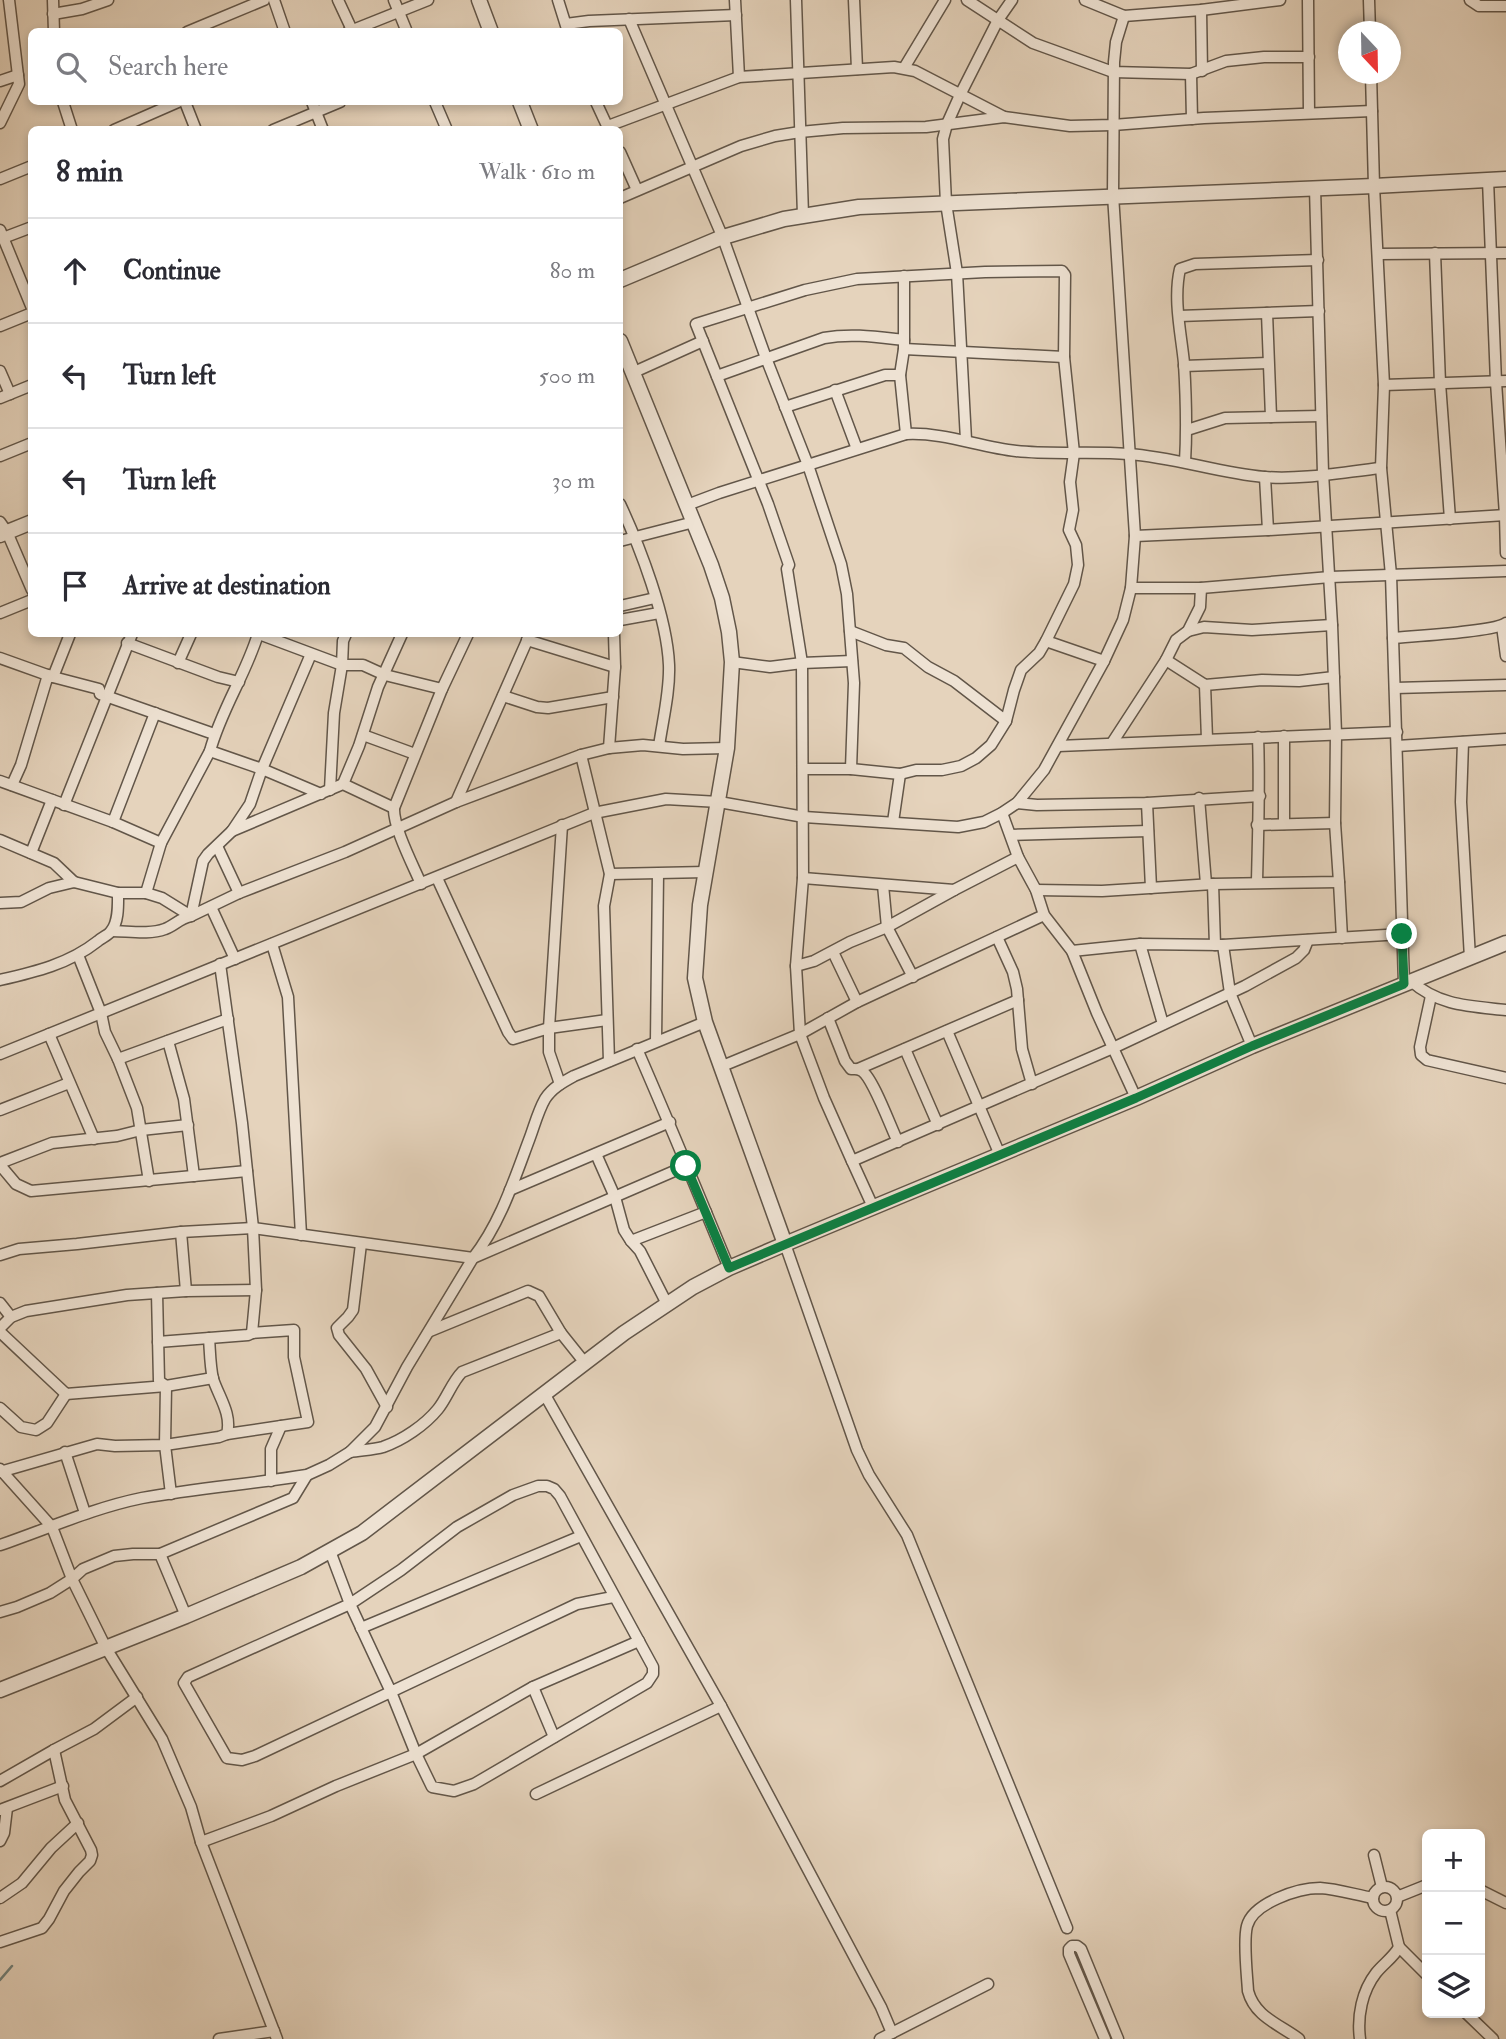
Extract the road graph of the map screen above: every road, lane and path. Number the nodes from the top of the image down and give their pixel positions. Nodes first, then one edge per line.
1 (9, 0) edge
2 (53, 0) edge
3 (108, 0) edge
4 (264, 0) edge
5 (274, 0) edge
6 (338, 0) edge
7 (428, 0) edge
8 (479, 0) edge
9 (558, 0) edge
10 (735, 0) edge
11 (796, 0) edge
12 (854, 0) edge
13 (945, 0) edge
14 (967, 0) edge
15 (1012, 0) edge
16 (1084, 0) edge
17 (1280, 0) edge
18 (1308, 0) edge
19 (1369, 0) edge
20 (1470, 0) edge
21 (397, 6) edge
22 (1506, 6) edge
23 (1201, 10) junction
24 (53, 14) junction
25 (736, 15) junction
26 (1124, 16) junction
27 (628, 19) junction
28 (998, 20) junction
29 (1370, 21) edge
30 (54, 28) edge
31 (197, 28) edge
32 (284, 28) edge
33 (349, 28) edge
34 (356, 28) edge
35 (405, 28) edge
36 (490, 28) edge
37 (567, 28) edge
38 (1309, 57) junction
39 (904, 68) junction
40 (857, 69) junction
41 (1202, 71) junction
42 (1113, 72) junction
43 (1191, 74) junction
44 (797, 75) junction
45 (739, 77) junction
46 (18, 80) junction
47 (0, 81) edge
48 (28, 82) edge
49 (1371, 84) edge
50 (960, 95) junction
51 (64, 105) edge
52 (172, 105) edge
53 (186, 105) edge
54 (436, 105) edge
55 (521, 105) edge
56 (598, 105) edge
57 (314, 106) edge
58 (665, 106) junction
59 (1372, 111) junction
60 (1309, 113) junction
61 (1004, 117) junction
62 (1192, 119) junction
63 (0, 123) edge
64 (947, 124) junction
65 (1113, 125) junction
66 (71, 126) edge
67 (132, 126) edge
68 (194, 126) edge
69 (280, 126) edge
70 (322, 126) edge
71 (446, 126) edge
72 (529, 126) edge
73 (608, 126) edge
74 (614, 126) edge
75 (800, 132) junction
76 (623, 159) edge
77 (692, 166) junction
78 (28, 168) edge
79 (0, 179) edge
80 (1506, 179) edge
81 (1488, 180) junction
82 (1374, 186) junction
83 (1315, 188) junction
84 (637, 190) junction
85 (1113, 195) junction
86 (623, 197) edge
87 (946, 203) junction
88 (803, 215) junction
89 (28, 229) edge
90 (2, 234) edge
91 (723, 238) junction
92 (1435, 253) junction
93 (1491, 253) junction
94 (1506, 253) edge
95 (1378, 254) junction
96 (1318, 260) junction
97 (957, 273) junction
98 (904, 276) junction
99 (623, 279) edge
100 (27, 282) edge
101 (747, 306) junction
102 (1319, 311) junction
103 (28, 313) edge
104 (1267, 313) junction
105 (1179, 316) junction
106 (0, 326) edge
107 (703, 341) junction
108 (904, 345) junction
109 (623, 349) edge
110 (962, 352) junction
111 (1064, 357) junction
112 (766, 358) junction
113 (1268, 363) junction
114 (1184, 366) junction
115 (0, 371) edge
116 (632, 373) junction
117 (900, 375) junction
118 (717, 376) junction
119 (1501, 382) edge
120 (1440, 383) junction
121 (1384, 385) junction
122 (28, 387) edge
123 (835, 390) junction
124 (5, 396) edge
125 (785, 407) junction
126 (1321, 416) junction
127 (1271, 417) junction
128 (1187, 430) junction
129 (906, 434) junction
130 (966, 440) junction
131 (28, 445) edge
132 (857, 449) junction
133 (1074, 453) junction
134 (1130, 454) junction
135 (0, 456) edge
136 (1185, 462) junction
137 (808, 465) junction
138 (1381, 468) junction
139 (1323, 473) junction
140 (1265, 477) junction
141 (758, 480) junction
142 (687, 505) junction
143 (623, 511) edge
144 (1506, 515) edge
145 (1450, 519) junction
146 (694, 522) junction
147 (1386, 522) junction
148 (28, 523) edge
149 (1327, 526) junction
150 (2, 530) edge
151 (1268, 530) junction
152 (1135, 536) junction
153 (635, 537) junction
154 (623, 540) edge
155 (1506, 553) edge
156 (1506, 571) edge
157 (1391, 575) junction
158 (1330, 577) junction
159 (28, 582) edge
160 (1132, 588) junction
161 (1201, 588) junction
162 (655, 598) junction
163 (28, 602) edge
164 (623, 605) edge
165 (0, 613) edge
166 (659, 613) junction
167 (623, 619) edge
168 (1504, 624) edge
169 (1332, 625) junction
170 (850, 631) junction
171 (1188, 631) junction
172 (70, 637) edge
173 (190, 637) edge
174 (257, 637) edge
175 (266, 637) edge
176 (345, 637) edge
177 (401, 637) edge
178 (467, 637) edge
179 (528, 637) edge
180 (614, 637) edge
181 (129, 638) edge
182 (1393, 638) junction
183 (1046, 641) junction
184 (312, 654) junction
185 (1506, 656) edge
186 (0, 658) edge
187 (1166, 660) junction
188 (852, 661) junction
189 (1104, 661) junction
190 (178, 663) junction
191 (732, 663) junction
192 (802, 663) junction
193 (342, 665) junction
194 (615, 667) junction
195 (385, 675) junction
196 (51, 676) junction
197 (1334, 677) junction
198 (239, 682) junction
199 (1205, 685) junction
200 (1506, 685) edge
201 (1395, 688) junction
202 (442, 689) junction
203 (106, 696) junction
204 (503, 696) junction
205 (613, 697) junction
206 (155, 713) junction
207 (1006, 722) junction
208 (1397, 732) junction
209 (214, 734) junction
210 (1336, 734) junction
211 (363, 735) junction
212 (1283, 736) junction
213 (1258, 737) junction
214 (1207, 739) junction
215 (1506, 739) edge
216 (1111, 743) junction
217 (1463, 743) junction
218 (659, 746) junction
219 (1058, 746) junction
220 (1397, 746) junction
221 (609, 748) junction
222 (727, 748) junction
223 (210, 751) junction
224 (415, 754) junction
225 (581, 755) junction
226 (262, 769) junction
227 (804, 769) junction
228 (851, 769) junction
229 (900, 774) junction
230 (0, 781) edge
231 (343, 784) junction
232 (12, 785) junction
233 (325, 792) junction
234 (1260, 796) junction
235 (1199, 798) junction
236 (52, 800) junction
237 (456, 802) junction
238 (719, 802) junction
239 (1017, 803) junction
240 (1147, 803) junction
241 (64, 805) junction
242 (394, 808) junction
243 (594, 813) junction
244 (1002, 813) junction
245 (804, 817) junction
246 (113, 822) junction
247 (893, 822) junction
248 (1335, 823) junction
249 (1284, 824) junction
250 (562, 825) junction
251 (1258, 825) junction
252 (398, 827) junction
253 (232, 831) junction
254 (1148, 831) junction
255 (1011, 835) junction
256 (0, 840) edge
257 (161, 843) junction
258 (217, 846) junction
259 (31, 853) junction
260 (1018, 857) junction
261 (706, 872) junction
262 (610, 874) junction
263 (658, 874) junction
264 (437, 878) junction
265 (803, 878) junction
266 (74, 882) junction
267 (1339, 882) junction
268 (1257, 883) junction
269 (421, 884) junction
270 (1209, 884) junction
271 (883, 885) junction
272 (1151, 888) junction
273 (954, 890) junction
274 (1036, 890) junction
275 (118, 893) junction
276 (146, 893) junction
277 (239, 893) junction
278 (0, 903) edge
279 (211, 907) junction
280 (1044, 915) junction
281 (191, 916) junction
282 (887, 928) junction
283 (112, 931) junction
284 (1402, 934) junction
285 (996, 937) junction
286 (1342, 938) junction
287 (1308, 940) junction
288 (1506, 943) edge
289 (272, 944) junction
290 (1140, 944) junction
291 (1219, 945) junction
292 (1072, 951) junction
293 (833, 952) junction
294 (78, 955) junction
295 (1470, 958) junction
296 (235, 959) junction
297 (220, 964) junction
298 (796, 966) junction
299 (913, 977) junction
300 (0, 980) edge
301 (1407, 983) junction
302 (1230, 993) junction
303 (1432, 996) junction
304 (1018, 1000) junction
305 (857, 1002) junction
306 (1506, 1010) edge
307 (101, 1013) junction
308 (828, 1018) junction
309 (228, 1019) junction
310 (607, 1020) junction
311 (705, 1021) junction
312 (1163, 1024) junction
313 (549, 1028) junction
314 (947, 1031) junction
315 (49, 1034) junction
316 (800, 1034) junction
317 (168, 1041) junction
318 (656, 1041) junction
319 (1252, 1046) junction
320 (1113, 1048) junction
321 (638, 1049) junction
322 (905, 1049) junction
323 (0, 1054) edge
324 (118, 1059) junction
325 (609, 1061) junction
326 (720, 1067) junction
327 (858, 1069) junction
328 (1506, 1078) edge
329 (69, 1083) junction
330 (560, 1084) junction
331 (1032, 1084) junction
332 (1136, 1098) junction
333 (979, 1107) junction
334 (0, 1110) edge
335 (670, 1122) junction
336 (188, 1125) junction
337 (938, 1125) junction
338 (141, 1130) junction
339 (94, 1139) junction
340 (898, 1142) junction
341 (596, 1154) junction
342 (999, 1155) junction
343 (852, 1161) junction
344 (0, 1164) edge
345 (686, 1166) junction
346 (247, 1171) junction
347 (194, 1176) junction
348 (149, 1181) junction
349 (510, 1190) junction
350 (615, 1197) junction
351 (873, 1207) junction
352 (706, 1212) junction
353 (253, 1228) junction
354 (181, 1232) junction
355 (301, 1235) junction
356 (631, 1241) junction
357 (361, 1244) junction
358 (785, 1244) junction
359 (0, 1255) edge
360 (473, 1258) junction
361 (729, 1268) junction
362 (256, 1290) junction
363 (186, 1291) junction
364 (157, 1293) junction
365 (0, 1303) edge
366 (667, 1304) junction
367 (10, 1317) junction
368 (0, 1330) edge
369 (430, 1331) junction
370 (252, 1333) junction
371 (561, 1333) junction
372 (209, 1338) junction
373 (158, 1342) junction
374 (585, 1363) junction
375 (213, 1378) junction
376 (166, 1386) junction
377 (66, 1394) junction
378 (545, 1395) junction
379 (387, 1407) junction
380 (0, 1408) edge
381 (281, 1426) junction
382 (226, 1434) junction
383 (165, 1445) junction
384 (65, 1452) junction
385 (350, 1452) junction
386 (1, 1471) edge
387 (307, 1475) junction
388 (271, 1481) junction
389 (171, 1494) junction
390 (85, 1513) junction
391 (52, 1527) junction
392 (581, 1536) junction
393 (0, 1545) edge
394 (330, 1551) junction
395 (160, 1554) junction
396 (72, 1579) junction
397 (614, 1597) junction
398 (350, 1604) junction
399 (0, 1612) edge
400 (186, 1616) junction
401 (361, 1628) junction
402 (639, 1642) junction
403 (106, 1648) junction
404 (533, 1687) junction
405 (0, 1690) edge
406 (391, 1692) junction
407 (136, 1697) junction
408 (720, 1706) junction
409 (554, 1737) junction
410 (54, 1750) junction
411 (416, 1754) junction
412 (0, 1781) edge
413 (63, 1786) junction
414 (536, 1794) dead end
415 (3, 1809) edge
416 (78, 1823) junction
417 (0, 1841) edge
418 (201, 1842) junction
419 (1374, 1855) dead end
420 (1382, 1887) junction
421 (1422, 1887) edge
422 (1484, 1892) edge
423 (1397, 1897) junction
424 (0, 1898) edge
425 (1373, 1898) junction
426 (1506, 1903) edge
427 (1390, 1910) junction
428 (1067, 1928) dead end
429 (0, 1942) edge
430 (1399, 1947) junction
431 (1422, 1970) edge
432 (988, 1984) dead end
433 (1471, 2018) edge
434 (892, 2033) junction
435 (276, 2035) edge
436 (219, 2039) edge
437 (880, 2039) edge
438 (1105, 2039) edge
439 (1118, 2039) edge
440 (1299, 2039) edge
441 (1360, 2039) edge
442 (1493, 2039) edge

1 - 46 street
2 - 24 street
3 - 24 street
4 - 31 street
5 - 32 street
6 - 33 street
7 - 21 street
8 - 36 street
9 - 37 street
10 - 25 street
11 - 44 street
12 - 40 street
13 - 39 street
14 - 28 street
15 - 28 street
16 - 26 street
17 - 23 street
18 - 38 street
19 - 29 street
20 - 22 street
21 - 34 street
21 - 35 street
23 - 26 street
23 - 41 street
24 - 30 street
25 - 27 street
25 - 45 street
26 - 42 street
27 - 37 street
27 - 58 street
28 - 42 street
28 - 50 street
38 - 41 street
38 - 60 street
39 - 40 street
39 - 50 street
40 - 44 street
41 - 43 street
42 - 43 street
42 - 65 street
43 - 62 street
44 - 45 street
44 - 75 street
45 - 58 street
46 - 47 street
46 - 48 street
46 - 63 street
49 - 59 street
50 - 61 street
50 - 64 street
51 - 66 street
52 - 67 street
53 - 68 street
54 - 71 street
55 - 72 street
56 - 73 street
57 - 69 street
57 - 70 street
58 - 74 street
58 - 77 street
59 - 60 street
59 - 82 street
60 - 62 street
61 - 64 street
61 - 65 street
62 - 65 street
64 - 75 street
64 - 87 street
65 - 85 street
75 - 77 street
75 - 88 street
76 - 84 street
77 - 84 street
77 - 91 street
78 - 79 street
80 - 81 street
81 - 82 street
81 - 93 street
82 - 83 street
82 - 95 street
83 - 85 street
83 - 96 street
84 - 86 street
85 - 87 street
85 - 134 street
87 - 88 street
87 - 97 street
88 - 91 street
89 - 90 street
90 - 100 street
91 - 99 street
91 - 101 street
92 - 93 street
92 - 95 street
92 - 120 street
93 - 94 street
93 - 119 street
95 - 121 street
96 - 102 street
96 - 105 street
97 - 98 street
97 - 110 street
97 - 111 street
98 - 101 street
98 - 108 street
101 - 107 street
101 - 112 street
102 - 104 street
102 - 126 street
103 - 106 street
104 - 105 street
104 - 113 street
105 - 114 street
107 - 116 street
107 - 118 street
108 - 110 street
108 - 112 street
108 - 117 street
109 - 116 street
110 - 111 street
110 - 130 street
111 - 133 street
112 - 118 street
112 - 125 street
113 - 114 street
113 - 127 street
114 - 128 street
115 - 124 street
116 - 142 street
117 - 123 street
117 - 129 street
118 - 141 street
119 - 120 street
119 - 144 street
120 - 121 street
120 - 145 street
121 - 138 street
122 - 124 street
123 - 125 street
123 - 132 street
125 - 137 street
126 - 127 street
126 - 139 street
127 - 128 street
128 - 136 street
129 - 130 street
129 - 132 street
130 - 133 street
131 - 135 street
132 - 137 street
133 - 134 street
133 - 183 street
134 - 136 street
134 - 152 street
136 - 140 street
137 - 141 street
137 - 170 street
138 - 139 street
138 - 147 street
139 - 140 street
139 - 149 street
140 - 151 street
141 - 142 street
141 - 192 street
142 - 146 street
143 - 153 street
144 - 145 street
144 - 155 street
145 - 147 street
146 - 153 street
146 - 191 street
147 - 149 street
147 - 157 street
148 - 150 street
149 - 151 street
149 - 158 street
150 - 159 street
151 - 152 street
152 - 160 street
153 - 154 street
153 - 162 street
156 - 157 street
157 - 158 street
157 - 182 street
158 - 161 street
158 - 169 street
160 - 161 street
160 - 189 street
161 - 171 street
162 - 164 street
162 - 166 street
163 - 165 street
166 - 167 street
166 - 218 street
168 - 182 street
168 - 185 street
169 - 171 street
169 - 197 street
170 - 188 street
170 - 207 street
171 - 187 street
172 - 196 street
173 - 190 street
174 - 198 street
175 - 184 street
176 - 193 street
177 - 195 street
178 - 202 street
179 - 194 street
179 - 204 street
180 - 194 street
181 - 190 street
181 - 203 street
182 - 201 street
183 - 189 street
183 - 207 street
184 - 193 street
184 - 226 street
186 - 196 street
187 - 199 street
187 - 216 street
188 - 192 street
188 - 228 street
189 - 219 street
190 - 198 street
191 - 192 street
191 - 222 street
192 - 227 street
193 - 195 street
193 - 233 street
194 - 205 street
195 - 202 street
195 - 211 street
196 - 203 street
196 - 232 street
197 - 199 street
197 - 210 street
198 - 209 street
199 - 214 street
200 - 201 street
201 - 208 street
202 - 224 street
203 - 206 street
203 - 241 street
204 - 205 street
204 - 237 street
205 - 221 street
206 - 209 street
206 - 246 street
207 - 229 street
208 - 210 street
208 - 220 street
209 - 223 street
210 - 212 street
210 - 248 street
211 - 224 street
211 - 231 street
212 - 213 street
212 - 249 street
213 - 214 street
213 - 234 street
214 - 216 street
215 - 217 street
216 - 219 street
217 - 220 street
217 - 295 street
218 - 221 street
218 - 222 street
219 - 239 street
220 - 284 street
221 - 225 street
222 - 238 street
223 - 226 street
223 - 257 street
224 - 242 street
225 - 237 street
225 - 243 street
226 - 233 street
226 - 253 street
227 - 228 street
227 - 245 street
228 - 229 street
229 - 247 street
230 - 232 street
231 - 233 street
231 - 242 street
232 - 236 street
233 - 253 street
234 - 235 street
234 - 251 street
235 - 240 street
235 - 270 street
236 - 241 street
236 - 259 street
237 - 252 street
238 - 243 street
238 - 245 street
238 - 261 street
239 - 240 street
239 - 244 street
240 - 254 street
241 - 246 street
242 - 252 street
243 - 250 street
243 - 262 street
244 - 247 street
244 - 255 street
245 - 247 street
245 - 265 street
246 - 257 street
248 - 249 street
248 - 267 street
249 - 251 street
250 - 264 street
250 - 313 street
251 - 268 street
252 - 269 street
252 - 277 street
253 - 258 street
254 - 255 street
254 - 272 street
255 - 260 street
256 - 259 street
257 - 276 street
258 - 277 street
258 - 281 street
259 - 266 street
260 - 273 street
260 - 274 street
261 - 263 street
261 - 311 street
262 - 263 street
262 - 310 street
263 - 318 street
264 - 269 street
264 - 313 street
265 - 271 street
265 - 298 street
266 - 275 street
266 - 278 street
267 - 268 street
267 - 286 street
268 - 270 street
269 - 289 street
270 - 272 street
270 - 291 street
271 - 273 street
271 - 282 street
272 - 274 street
273 - 282 street
274 - 280 street
275 - 276 street
275 - 283 street
276 - 281 street
277 - 279 street
279 - 281 street
279 - 296 street
280 - 285 street
280 - 292 street
281 - 283 street
282 - 293 street
282 - 299 street
283 - 294 street
284 - 286 street
284 - 301 street
285 - 299 street
285 - 304 street
286 - 287 street
287 - 291 street
287 - 302 street
288 - 295 street
289 - 296 street
289 - 355 street
290 - 291 street
290 - 292 street
290 - 312 street
291 - 302 street
292 - 320 street
293 - 298 street
293 - 305 street
294 - 300 street
294 - 307 street
295 - 301 street
296 - 297 street
297 - 307 street
297 - 309 street
298 - 316 street
299 - 305 street
301 - 303 street
301 - 319 street
302 - 312 street
302 - 319 street
303 - 306 street
303 - 328 street
304 - 314 street
304 - 331 street
305 - 308 street
307 - 315 street
307 - 324 street
308 - 316 street
308 - 327 street
309 - 317 street
309 - 346 street
310 - 313 street
310 - 325 street
311 - 318 street
311 - 326 street
312 - 320 street
313 - 330 street
314 - 322 street
314 - 333 street
315 - 323 street
315 - 329 street
316 - 326 street
316 - 343 street
317 - 324 street
317 - 336 street
318 - 321 street
319 - 332 street
320 - 331 street
320 - 332 street
321 - 325 street
321 - 335 street
322 - 327 street
322 - 337 street
324 - 338 street
325 - 330 street
326 - 358 street
327 - 340 street
329 - 334 street
329 - 339 street
330 - 349 street
331 - 333 street
332 - 342 street
333 - 337 street
333 - 342 street
335 - 341 street
335 - 345 street
336 - 338 street
336 - 347 street
337 - 340 street
338 - 339 street
338 - 348 street
339 - 344 street
340 - 343 street
341 - 349 street
341 - 350 street
342 - 351 street
343 - 351 street
344 - 348 street
345 - 350 street
345 - 352 street
346 - 347 street
346 - 353 street
347 - 348 street
349 - 360 street
350 - 356 street
350 - 360 street
351 - 358 street
352 - 356 street
352 - 361 street
353 - 354 street
353 - 355 street
353 - 362 street
354 - 359 street
354 - 363 street
355 - 357 street
356 - 366 street
357 - 360 street
357 - 379 street
358 - 361 street
358 - 428 street
360 - 369 street
361 - 366 street
362 - 363 street
362 - 370 street
363 - 364 street
364 - 367 street
364 - 373 street
365 - 367 street
366 - 374 street
367 - 368 street
368 - 377 street
369 - 371 street
369 - 379 street
370 - 372 street
370 - 381 street
371 - 374 street
371 - 385 street
372 - 373 street
372 - 375 street
373 - 376 street
374 - 378 street
375 - 376 street
375 - 382 street
376 - 377 street
376 - 383 street
377 - 380 street
378 - 394 street
378 - 408 street
379 - 385 street
381 - 382 street
381 - 388 street
382 - 383 street
383 - 384 street
383 - 389 street
384 - 386 street
384 - 390 street
385 - 387 street
386 - 391 street
387 - 388 street
387 - 395 street
388 - 389 street
389 - 390 street
390 - 391 street
391 - 393 street
391 - 396 street
392 - 397 street
392 - 398 street
392 - 401 street
394 - 398 street
394 - 400 street
395 - 396 street
395 - 400 street
396 - 399 street
396 - 403 street
397 - 402 street
397 - 406 street
398 - 401 street
398 - 406 street
400 - 403 street
401 - 406 street
402 - 404 street
402 - 409 street
403 - 405 street
403 - 407 street
404 - 409 street
404 - 411 street
406 - 411 street
407 - 410 street
407 - 418 street
408 - 414 street
408 - 434 street
409 - 411 street
410 - 412 street
410 - 413 street
411 - 418 street
413 - 415 street
413 - 416 street
415 - 417 street
416 - 424 street
416 - 429 street
418 - 435 street
419 - 420 street
420 - 423 street
420 - 425 street
421 - 423 street
422 - 426 street
423 - 427 street
425 - 427 street
425 - 440 street
427 - 430 street
430 - 431 street
430 - 441 street
432 - 434 street
433 - 442 street
434 - 437 street
435 - 436 street
438 - 439 street

